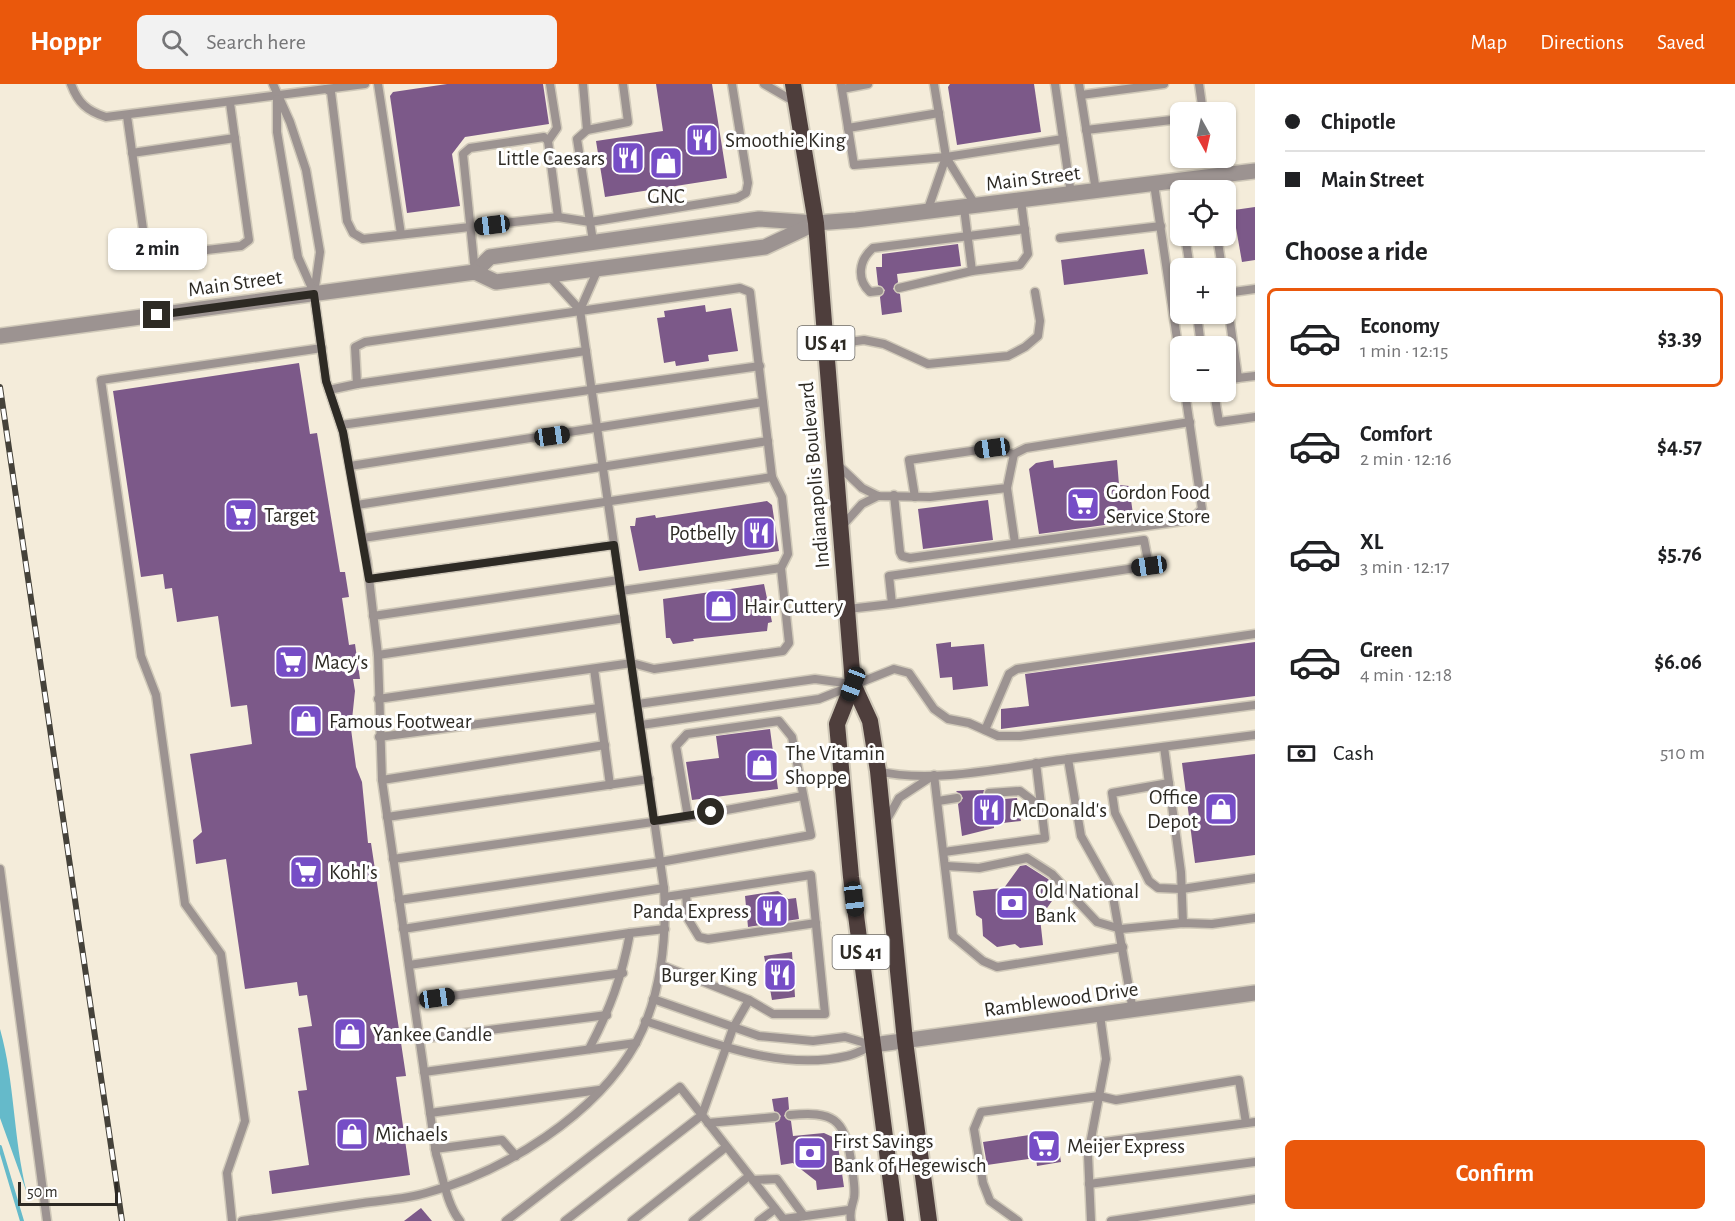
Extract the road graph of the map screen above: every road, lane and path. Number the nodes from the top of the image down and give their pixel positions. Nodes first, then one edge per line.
1 (71, 84) edge
2 (273, 84) edge
3 (365, 84) edge
4 (378, 84) edge
5 (550, 84) edge
6 (582, 84) edge
7 (623, 84) edge
8 (732, 84) edge
9 (764, 84) edge
10 (793, 84) edge
11 (868, 84) edge
12 (934, 84) edge
13 (1055, 84) edge
14 (1079, 84) edge
15 (1164, 84) edge
16 (1199, 84) edge
17 (842, 86) edge
18 (326, 89) junction
19 (1080, 95) junction
20 (277, 97) junction
21 (796, 102) junction
22 (1202, 102) edge
23 (230, 103) junction
24 (939, 113) junction
25 (127, 116) junction
26 (1170, 120) edge
27 (848, 128) junction
28 (587, 130) junction
29 (1086, 130) junction
30 (235, 138) junction
31 (1063, 139) junction
32 (548, 141) junction
33 (132, 153) junction
34 (946, 157) junction
35 (1255, 171) edge
36 (1154, 184) junction
37 (1096, 191) junction
38 (1071, 194) junction
39 (1021, 201) junction
40 (970, 207) junction
41 (927, 212) junction
42 (558, 217) junction
43 (590, 222) junction
44 (816, 223) junction
45 (1161, 226) junction
46 (471, 228) junction
47 (1025, 229) junction
48 (401, 234) junction
49 (968, 237) junction
50 (1060, 238) dead end
51 (593, 241) junction
52 (598, 270) junction
53 (972, 271) junction
54 (475, 272) junction
55 (549, 276) junction
56 (899, 288) dead end
57 (1255, 289) edge
58 (879, 291) dead end
59 (1035, 292) dead end
60 (1236, 292) edge
61 (314, 294) junction
62 (580, 310) junction
63 (1230, 324) edge
64 (0, 336) edge
65 (1177, 336) edge
66 (826, 345) junction
67 (322, 348) junction
68 (586, 351) junction
69 (760, 366) junction
70 (1255, 376) edge
71 (1238, 378) joint
72 (357, 384) junction
73 (329, 390) junction
74 (592, 391) junction
75 (764, 402) junction
76 (1187, 402) edge
77 (1216, 402) edge
78 (1255, 417) edge
79 (1190, 422) junction
80 (341, 425) junction
81 (597, 429) junction
82 (768, 441) junction
83 (1014, 454) junction
84 (836, 463) junction
85 (350, 466) junction
86 (603, 466) junction
87 (772, 477) junction
88 (1006, 488) junction
89 (894, 495) junction
90 (878, 496) junction
91 (915, 497) junction
92 (608, 501) junction
93 (357, 505) junction
94 (841, 528) junction
95 (363, 538) junction
96 (1015, 543) junction
97 (614, 545) junction
98 (781, 568) junction
99 (369, 579) junction
100 (619, 580) junction
101 (621, 591) junction
102 (892, 604) junction
103 (848, 609) junction
104 (373, 616) junction
105 (625, 618) junction
106 (1255, 634) edge
107 (378, 655) junction
108 (632, 663) junction
109 (594, 669) junction
110 (853, 684) junction
111 (378, 699) junction
112 (638, 704) junction
113 (1255, 705) edge
114 (599, 708) junction
115 (641, 725) junction
116 (985, 730) junction
117 (1255, 735) edge
118 (379, 737) junction
119 (605, 745) junction
120 (1164, 747) junction
121 (1068, 759) junction
122 (1036, 763) junction
123 (878, 771) junction
124 (934, 775) junction
125 (649, 779) junction
126 (382, 780) junction
127 (1169, 783) junction
128 (610, 785) junction
129 (989, 793) dead end
130 (803, 796) junction
131 (957, 798) dead end
132 (938, 801) junction
133 (1042, 808) junction
134 (387, 817) junction
135 (688, 817) junction
136 (654, 821) junction
137 (884, 824) junction
138 (944, 852) junction
139 (393, 859) junction
140 (660, 862) junction
141 (946, 866) junction
142 (0, 869) edge
143 (1255, 878) edge
144 (1182, 889) junction
145 (665, 893) junction
146 (686, 894) junction
147 (399, 900) junction
148 (1255, 918) edge
149 (816, 923) junction
150 (1183, 923) junction
151 (1121, 928) junction
152 (403, 929) junction
153 (665, 929) junction
154 (630, 933) junction
155 (1123, 947) junction
156 (409, 965) junction
157 (661, 965) junction
158 (623, 973) junction
159 (1255, 993) edge
160 (653, 999) junction
161 (748, 1000) junction
162 (414, 1001) junction
163 (1133, 1011) junction
164 (607, 1015) junction
165 (1100, 1015) junction
166 (645, 1021) junction
167 (733, 1028) junction
168 (419, 1039) junction
169 (905, 1041) junction
170 (636, 1043) junction
171 (873, 1045) junction
172 (726, 1046) junction
173 (589, 1049) junction
174 (424, 1072) junction
175 (599, 1090) junction
176 (1099, 1096) junction
177 (430, 1113) junction
178 (702, 1115) junction
179 (790, 1115) dead end
180 (775, 1117) dead end
181 (708, 1123) junction
182 (1250, 1123) edge
183 (1091, 1140) junction
184 (726, 1147) junction
185 (435, 1149) junction
186 (516, 1156) junction
187 (1255, 1162) edge
188 (751, 1178) junction
189 (1089, 1184) junction
190 (447, 1187) junction
191 (1255, 1200) edge
192 (775, 1209) junction
193 (849, 1210) junction
194 (804, 1216) junction
195 (784, 1220) edge
196 (47, 1221) edge
197 (232, 1221) edge
198 (242, 1221) edge
199 (460, 1221) edge
200 (506, 1221) edge
201 (565, 1221) edge
202 (632, 1221) edge
203 (693, 1221) edge
204 (759, 1221) edge
205 (851, 1221) edge
206 (896, 1221) edge
207 (929, 1221) edge
208 (1018, 1221) edge
209 (1091, 1221) edge
210 (1112, 1221) edge

1 - 25 lane
2 - 20 lane
3 - 18 lane
4 - 48 lane
5 - 32 lane
6 - 28 lane
7 - 28 lane
8 - 43 lane
9 - 21 lane
10 - 21 highway, Indianapolis Boulevard / US 41
11 - 17 lane
12 - 24 lane
13 - 31 lane
14 - 19 lane
15 - 19 lane
16 - 22 lane
17 - 27 lane
18 - 20 lane
18 - 48 lane
19 - 29 lane
20 - 23 lane
20 - 61 lane
20 - 61 lane
21 - 44 highway, Indianapolis Boulevard / US 41
23 - 25 lane
23 - 30 lane
24 - 27 lane
24 - 34 lane
25 - 33 lane
26 - 29 lane
27 - 34 lane
28 - 43 lane
29 - 37 lane
30 - 33 lane
30 - 33 lane
31 - 34 lane
31 - 38 lane
32 - 42 lane
32 - 46 lane
34 - 40 lane
34 - 41 lane
35 - 36 street, Main Street
36 - 37 street, Main Street
36 - 45 lane
37 - 38 street, Main Street
38 - 39 street, Main Street
39 - 40 street, Main Street
39 - 47 lane
40 - 41 street, Main Street
40 - 49 lane
41 - 44 street, Main Street
42 - 43 lane
42 - 46 lane
43 - 51 lane
44 - 51 street, Main Street
44 - 52 street, Main Street
44 - 66 highway, Indianapolis Boulevard / US 41
45 - 50 lane
45 - 65 lane
46 - 48 lane
46 - 54 lane
47 - 49 lane
47 - 53 lane
49 - 53 lane
49 - 58 lane
51 - 54 street, Main Street
52 - 55 street, Main Street
52 - 62 lane
53 - 56 lane
54 - 55 street, Main Street
54 - 61 street, Main Street
55 - 62 lane
57 - 60 lane
59 - 66 lane
61 - 64 street, Main Street
61 - 67 lane
62 - 68 lane
62 - 69 lane
62 - 72 lane
63 - 71 lane
66 - 84 highway, Indianapolis Boulevard / US 41
67 - 73 lane
67 - 197 lane
68 - 72 lane
68 - 74 lane
69 - 74 lane
69 - 75 lane
70 - 71 lane
72 - 73 lane
73 - 80 lane
74 - 80 lane
74 - 81 lane
75 - 81 lane
75 - 82 lane
76 - 79 lane
77 - 78 lane
79 - 83 lane
79 - 96 lane
80 - 85 lane
81 - 85 lane
81 - 86 lane
82 - 86 lane
82 - 87 lane
83 - 88 lane
83 - 91 lane
84 - 90 lane
84 - 94 highway, Indianapolis Boulevard / US 41
85 - 93 lane
86 - 92 lane
86 - 93 lane
87 - 92 lane
87 - 98 lane
88 - 91 lane
88 - 96 lane
89 - 90 lane
89 - 91 lane
89 - 96 lane
90 - 94 lane
92 - 95 lane
92 - 97 lane
93 - 95 lane
94 - 103 highway, Indianapolis Boulevard / US 41
95 - 99 lane
97 - 99 lane
97 - 100 lane
98 - 101 lane
98 - 108 lane
99 - 104 lane
100 - 101 lane
100 - 104 lane
101 - 105 lane
102 - 102 lane
102 - 103 lane
103 - 110 highway, Indianapolis Boulevard / US 41
104 - 107 lane
105 - 107 lane
105 - 108 lane
106 - 116 lane
107 - 111 lane
108 - 109 lane
108 - 112 lane
109 - 111 lane
109 - 114 lane
110 - 112 lane
110 - 115 lane
110 - 116 lane
110 - 123 highway, Indianapolis Boulevard / US 41
110 - 171 highway, Indianapolis Boulevard / US 41
111 - 118 lane
112 - 115 lane
113 - 116 lane
114 - 118 lane
114 - 119 lane
115 - 125 lane
117 - 120 lane
118 - 126 lane
119 - 126 lane
119 - 128 lane
120 - 121 lane
120 - 127 lane
121 - 122 lane
121 - 151 lane
122 - 124 lane
122 - 133 lane
123 - 124 lane
123 - 137 highway, Indianapolis Boulevard / US 41
124 - 132 lane
124 - 137 lane
125 - 128 lane
125 - 136 lane
126 - 134 lane
127 - 144 lane
127 - 144 lane
128 - 134 lane
129 - 133 lane
130 - 135 lane
130 - 135 lane
130 - 140 lane
131 - 132 lane
132 - 138 lane
133 - 138 lane
134 - 139 lane
135 - 136 lane
136 - 139 lane
136 - 140 lane
137 - 169 highway, Indianapolis Boulevard / US 41
138 - 141 lane
139 - 147 lane
140 - 145 lane
140 - 147 lane
141 - 151 lane
141 - 155 lane
142 - 196 lane
143 - 144 lane
144 - 150 lane
145 - 146 lane
145 - 152 lane
145 - 153 lane
146 - 149 lane
146 - 149 lane
147 - 152 lane
148 - 150 lane
149 - 161 lane
150 - 151 lane
151 - 155 lane
152 - 156 lane
153 - 154 lane
153 - 157 lane
154 - 156 lane
154 - 158 lane
155 - 163 lane
156 - 162 lane
157 - 160 lane
157 - 161 lane
158 - 162 lane
158 - 164 lane
159 - 163 street, Ramblewood Drive
160 - 166 lane
160 - 167 lane
161 - 167 lane
162 - 168 lane
163 - 165 street, Ramblewood Drive
164 - 168 lane
164 - 173 lane
165 - 169 street, Ramblewood Drive
165 - 176 lane
166 - 170 lane
166 - 172 lane
167 - 171 lane
167 - 172 lane
168 - 174 lane
169 - 171 street, Ramblewood Drive
169 - 207 highway, Indianapolis Boulevard / US 41
170 - 173 lane
170 - 175 lane
171 - 172 lane
171 - 206 highway, Indianapolis Boulevard / US 41
172 - 178 lane
173 - 174 lane
174 - 177 lane
175 - 177 lane
175 - 186 lane
176 - 182 lane
176 - 183 lane
176 - 208 lane
177 - 185 lane
178 - 181 lane
178 - 200 lane
178 - 201 lane
179 - 193 lane
180 - 181 lane
181 - 184 lane
182 - 183 lane
183 - 189 lane
184 - 188 lane
184 - 202 lane
185 - 186 lane
185 - 190 lane
186 - 190 lane
187 - 189 lane
188 - 192 lane
188 - 194 lane
188 - 203 lane
189 - 209 lane
190 - 198 lane
190 - 199 lane
191 - 210 lane
192 - 195 lane
192 - 204 lane
193 - 194 lane
193 - 205 lane
194 - 195 lane

